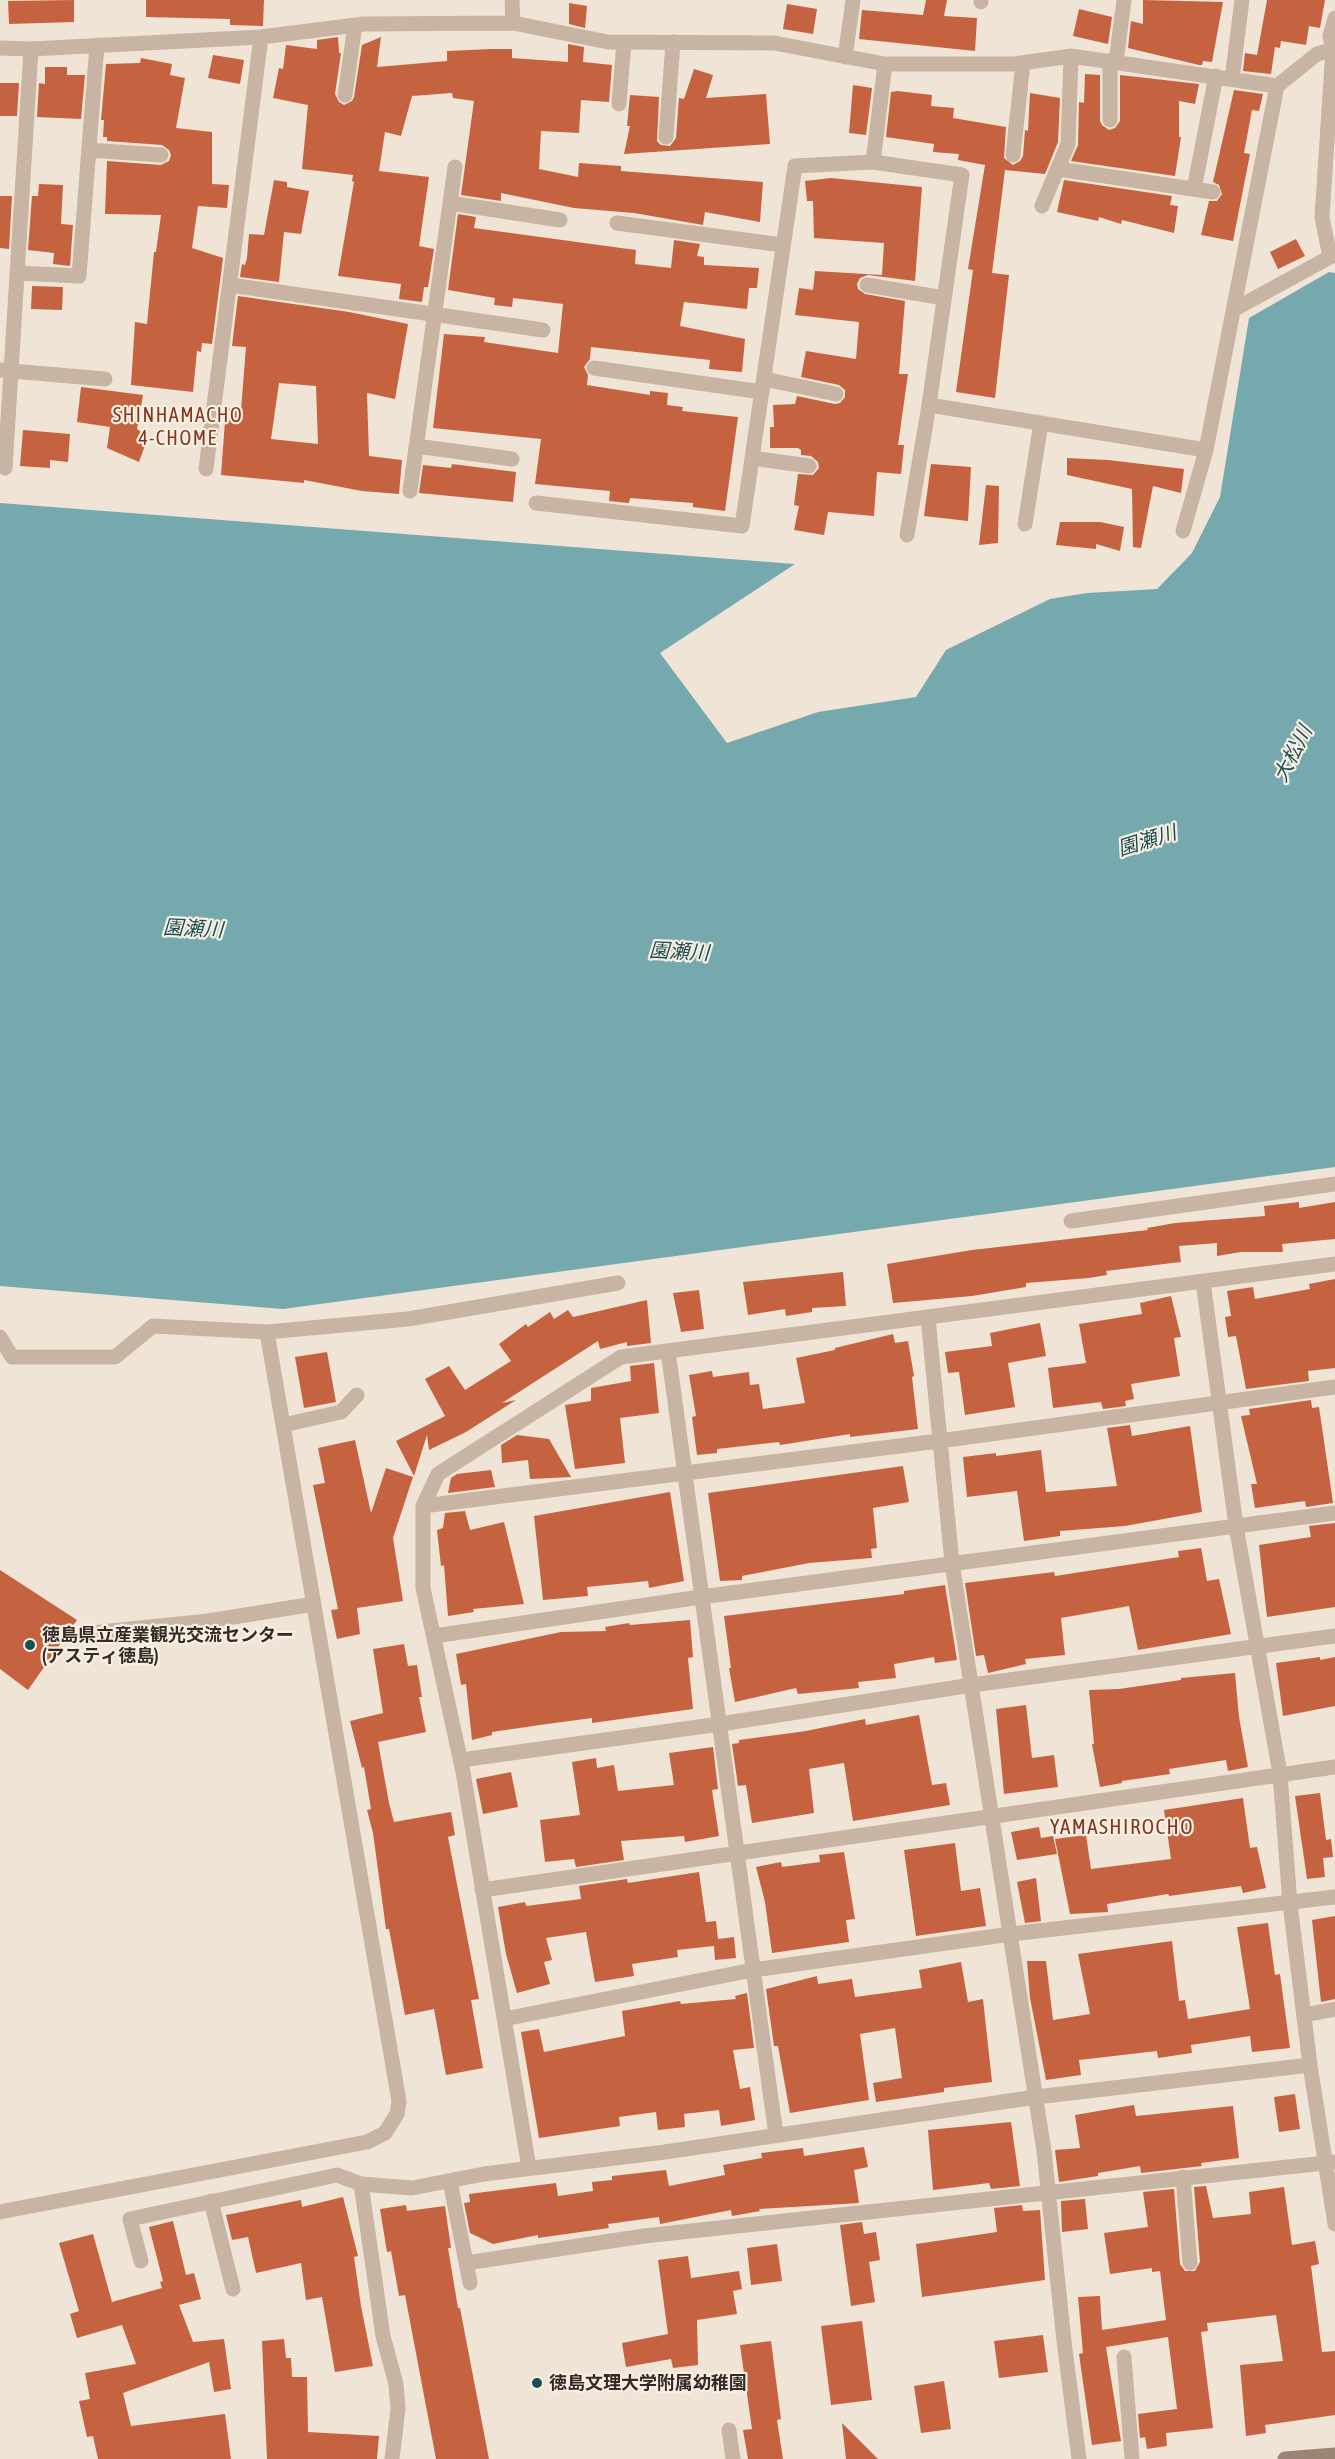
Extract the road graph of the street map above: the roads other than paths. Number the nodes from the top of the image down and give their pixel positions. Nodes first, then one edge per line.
1 (512, 0) edge
2 (853, 0) edge
3 (1124, 0) edge
4 (1242, 0) edge
5 (1335, 18) edge
6 (513, 23) junction
7 (355, 25) junction
8 (261, 37) junction
9 (624, 42) junction
10 (673, 42) junction
11 (97, 45) junction
12 (0, 48) edge
13 (31, 49) junction
14 (1334, 49) edge
15 (1071, 56) junction
16 (845, 57) junction
17 (1113, 62) junction
18 (1023, 63) junction
19 (885, 64) junction
20 (1216, 76) junction
21 (1232, 79) junction
22 (1277, 86) junction
23 (345, 95) dead end
24 (620, 104) dead end
25 (1110, 120) dead end
26 (666, 137) dead end
27 (89, 150) junction
28 (161, 155) dead end
29 (1013, 155) dead end
30 (873, 162) junction
31 (454, 167) dead end
32 (1058, 169) junction
33 (1194, 189) junction
34 (1213, 192) dead end
35 (450, 203) junction
36 (1042, 206) dead end
37 (560, 220) dead end
38 (617, 223) dead end
39 (783, 245) junction
40 (1333, 257) edge
41 (17, 273) junction
42 (230, 285) junction
43 (867, 285) dead end
44 (944, 298) junction
45 (1235, 309) junction
46 (434, 313) junction
47 (543, 330) dead end
48 (594, 368) dead end
49 (6, 370) edge
50 (105, 379) dead end
51 (763, 386) junction
52 (836, 393) dead end
53 (929, 405) junction
54 (1041, 423) junction
55 (416, 446) junction
56 (1206, 450) junction
57 (752, 458) junction
58 (512, 459) dead end
59 (809, 466) dead end
60 (5, 468) dead end
61 (206, 469) dead end
62 (410, 491) dead end
63 (536, 503) dead end
64 (1025, 524) dead end
65 (1183, 531) dead end
66 (907, 535) dead end
67 (1335, 1184) edge
68 (1071, 1221) dead end
69 (1335, 1264) edge
70 (1203, 1282) junction
71 (618, 1283) dead end
72 (928, 1318) junction
73 (267, 1332) junction
74 (0, 1337) edge
75 (668, 1351) junction
76 (1335, 1387) edge
77 (357, 1395) dead end
78 (1219, 1401) junction
79 (283, 1425) junction
80 (939, 1441) junction
81 (684, 1472) junction
82 (423, 1506) junction
83 (1335, 1513) edge
84 (1236, 1526) junction
85 (952, 1563) junction
86 (701, 1597) junction
87 (314, 1604) junction
88 (100, 1632) dead end
89 (434, 1636) junction
90 (1335, 1636) edge
91 (1256, 1647) junction
92 (972, 1685) junction
93 (720, 1724) junction
94 (461, 1760) junction
95 (1335, 1767) edge
96 (1280, 1774) junction
97 (993, 1816) junction
98 (737, 1852) junction
99 (482, 1890) junction
100 (1335, 1897) edge
101 (1290, 1904) junction
102 (1011, 1934) junction
103 (753, 1970) junction
104 (1335, 2009) edge
105 (1304, 2015) junction
106 (504, 2019) junction
107 (1310, 2065) junction
108 (1035, 2097) junction
109 (776, 2135) junction
110 (1330, 2163) edge
111 (530, 2168) junction
112 (1183, 2177) junction
113 (450, 2181) junction
114 (361, 2184) junction
115 (1048, 2193) junction
116 (211, 2201) junction
117 (0, 2212) edge
118 (1335, 2224) edge
119 (141, 2261) dead end
120 (466, 2263) junction
121 (1190, 2263) dead end
122 (470, 2283) dead end
123 (233, 2289) dead end
124 (1124, 2357) dead end
125 (729, 2430) dead end
126 (1335, 2455) edge
127 (392, 2459) edge
128 (733, 2459) edge
129 (1079, 2459) edge
130 (1132, 2459) edge
131 (1285, 2459) edge

1 - 6 street
2 - 16 street
3 - 17 street
4 - 21 street
5 - 14 street
6 - 7 street
6 - 9 street
7 - 8 street
7 - 23 street
8 - 11 street
8 - 42 street
9 - 10 street
9 - 24 street
10 - 16 street
10 - 26 street
11 - 13 street
11 - 27 street
12 - 13 street
13 - 41 street
14 - 22 street
14 - 40 street
15 - 17 street
15 - 18 street
15 - 32 street
16 - 19 street
17 - 20 street
17 - 25 street
18 - 19 street
18 - 29 street
19 - 30 street
20 - 21 street
20 - 33 street
21 - 22 street
22 - 45 street
27 - 28 street
27 - 41 street
30 - 39 street
30 - 44 street
31 - 35 street
32 - 33 street
32 - 36 street
33 - 34 street
35 - 37 street
35 - 46 street
38 - 39 street
39 - 51 street
40 - 45 street
41 - 49 street
42 - 46 street
42 - 61 street
43 - 44 street
44 - 53 street
45 - 56 street
46 - 47 street
46 - 55 street
48 - 51 street
49 - 50 street
49 - 60 street
51 - 52 street
51 - 57 street
53 - 54 street
53 - 66 street
54 - 56 street
54 - 64 street
55 - 58 street
55 - 62 street
56 - 65 street
57 - 59 street
57 - 63 street
67 - 68 street
69 - 70 street
70 - 72 street
70 - 78 street
71 - 73 street
72 - 75 street
72 - 80 street
73 - 74 street
73 - 79 street
75 - 81 street
75 - 82 street
76 - 78 street
77 - 79 street
78 - 80 street
78 - 84 street
79 - 87 street
80 - 81 street
80 - 85 street
81 - 82 street
81 - 86 street
82 - 89 street
83 - 84 street
84 - 85 street
84 - 91 street
85 - 86 street
85 - 92 street
86 - 89 street
86 - 93 street
87 - 88 street
87 - 117 street
89 - 94 street
90 - 91 street
91 - 92 street
91 - 96 street
92 - 93 street
92 - 97 street
93 - 94 street
93 - 98 street
94 - 99 street
95 - 96 street
96 - 97 street
96 - 101 street
97 - 98 street
97 - 102 street
98 - 99 street
98 - 103 street
99 - 106 street
100 - 101 street
101 - 102 street
101 - 105 street
102 - 103 street
102 - 108 street
103 - 106 street
103 - 109 street
104 - 105 street
105 - 107 street
106 - 111 street
107 - 108 street
107 - 110 street
108 - 109 street
108 - 115 street
109 - 111 street
110 - 112 street
110 - 118 street
111 - 113 street
112 - 115 street
112 - 121 street
113 - 114 street
113 - 120 street
114 - 116 street
114 - 127 street
115 - 120 street
115 - 129 street
116 - 119 street
116 - 123 street
120 - 122 street
124 - 130 street
125 - 128 street
126 - 131 street

